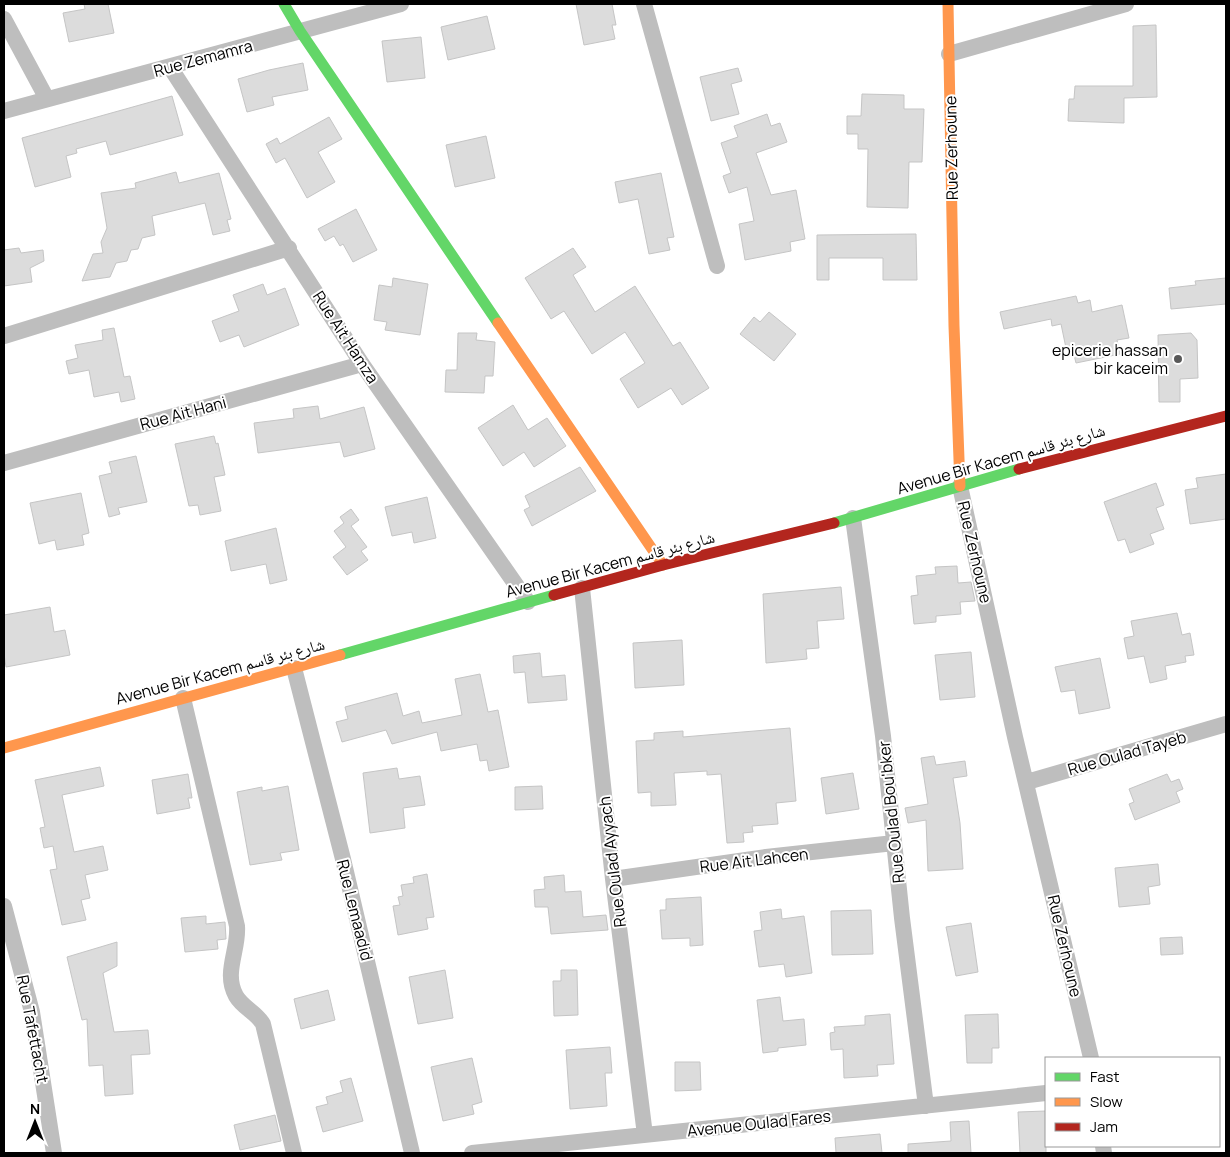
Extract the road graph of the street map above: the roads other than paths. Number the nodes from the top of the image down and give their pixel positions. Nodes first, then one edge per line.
1 (284, 4) edge
2 (401, 4) edge
3 (644, 4) edge
4 (948, 4) edge
5 (1126, 4) edge
6 (4, 19) edge
7 (300, 31) junction
8 (949, 54) junction
9 (170, 66) junction
10 (47, 99) junction
11 (4, 111) edge
12 (288, 248) junction
13 (717, 266) dead end
14 (4, 336) edge
15 (362, 364) junction
16 (1226, 416) edge
17 (4, 463) edge
18 (960, 486) junction
19 (853, 518) junction
20 (663, 565) junction
21 (582, 588) junction
22 (528, 602) junction
23 (294, 668) junction
24 (183, 698) junction
25 (1226, 724) edge
26 (4, 748) edge
27 (1027, 782) junction
28 (894, 843) junction
29 (613, 879) junction
30 (4, 906) edge
31 (1091, 1057) edge
32 (1045, 1092) edge
33 (926, 1106) junction
34 (645, 1135) junction
35 (594, 1147) edge
36 (54, 1153) edge
37 (294, 1153) edge
38 (412, 1153) edge
39 (472, 1153) edge

1 - 7 street
2 - 7 street, Rue Zemamra
3 - 13 street
4 - 8 street, Rue Zerhoune
5 - 8 street
6 - 10 street
7 - 9 street, Rue Zemamra
7 - 20 street
8 - 18 street, Rue Zerhoune
9 - 10 street, Rue Zemamra
9 - 12 street, Rue Ait Hamza
10 - 11 street, Rue Zemamra
12 - 14 street
12 - 15 street, Rue Ait Hamza
15 - 17 street, Rue Ait Hani
15 - 22 street, Rue Ait Hamza
16 - 18 street, Avenue Bir Kacem شارع بئر قاسم
18 - 19 street, Avenue Bir Kacem شارع بئر قاسم
18 - 27 street, Rue Zerhoune
19 - 20 street, Avenue Bir Kacem شارع بئر قاسم
19 - 28 street, Rue Oulad Bou'bker
20 - 21 street, Avenue Bir Kacem شارع بئر قاسم
21 - 22 street, Avenue Bir Kacem شارع بئر قاسم
21 - 29 street, Rue Oulad Ayyach
22 - 23 street, Avenue Bir Kacem شارع بئر قاسم
23 - 24 street, Avenue Bir Kacem شارع بئر قاسم
23 - 38 street, Rue Lemaadid
24 - 26 street, Avenue Bir Kacem شارع بئر قاسم
24 - 37 street
25 - 27 street, Rue Oulad Tayeb
27 - 31 street, Rue Zerhoune
28 - 29 street, Rue Ait Lahcen
28 - 33 street, Rue Oulad Bou'bker
29 - 34 street, Rue Oulad Ayyach
30 - 36 street, Rue Tafettacht
32 - 33 street, Avenue Oulad Fares
33 - 34 street, Avenue Oulad Fares
34 - 35 street, Avenue Oulad Fares
35 - 39 street, Avenue Oulad Fares

